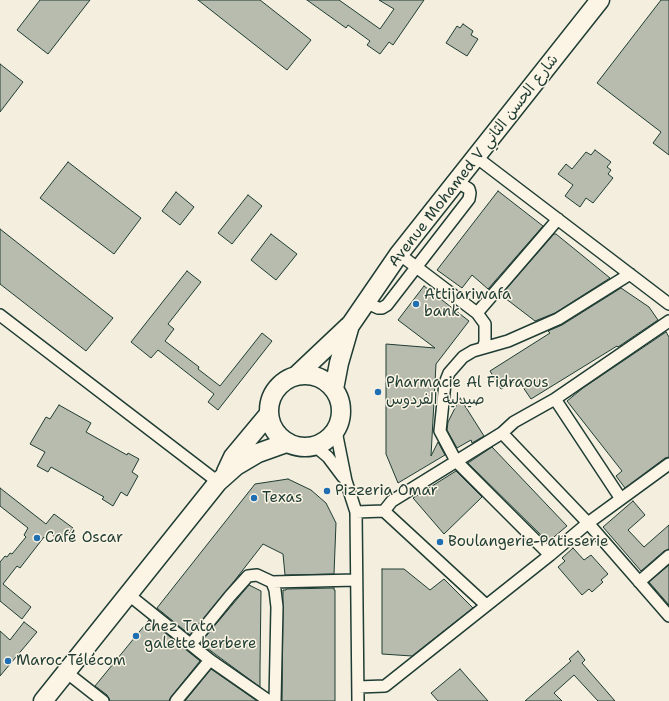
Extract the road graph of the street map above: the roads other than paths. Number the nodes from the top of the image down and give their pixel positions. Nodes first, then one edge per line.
1 (600, 0) edge
2 (476, 157) junction
3 (456, 181) junction
4 (558, 219) junction
5 (399, 254) junction
6 (415, 268) junction
7 (630, 274) junction
8 (365, 302) junction
9 (669, 304) edge
10 (477, 313) junction
11 (0, 315) edge
12 (669, 321) edge
13 (351, 324) junction
14 (484, 348) junction
15 (297, 375) junction
16 (334, 389) junction
17 (554, 399) junction
18 (268, 414) junction
19 (336, 431) junction
20 (502, 433) junction
21 (286, 442) junction
22 (315, 446) junction
23 (456, 461) junction
24 (669, 464) edge
25 (221, 478) junction
26 (346, 481) junction
27 (621, 499) junction
28 (384, 510) junction
29 (356, 512) junction
30 (588, 523) junction
31 (550, 554) junction
32 (669, 556) edge
33 (356, 580) junction
34 (272, 582) junction
35 (639, 582) junction
36 (129, 595) junction
37 (486, 605) junction
38 (669, 616) edge
39 (191, 644) junction
40 (210, 660) junction
41 (66, 672) junction
42 (358, 687) junction
43 (43, 701) edge
44 (103, 701) edge
45 (176, 701) edge
46 (269, 701) edge
47 (275, 701) edge
48 (358, 701) edge

1 - 2 main road, Avenue Mohamed V شارع الحسن الثاني
2 - 3 main road, Avenue Mohamed V شارع الحسن الثاني
2 - 4 street
3 - 5 main road, Avenue Mohamed V شارع الحسن الثاني
3 - 6 street
4 - 7 street
4 - 10 street
5 - 6 street
5 - 8 main road, Avenue Mohamed V شارع الحسن الثاني
6 - 8 street
6 - 10 street
7 - 9 street
7 - 14 street
8 - 13 main road, Avenue Mohamed V شارع الحسن الثاني
10 - 14 street
11 - 25 street
12 - 17 street
13 - 15 main road, Avenue Mohamed V شارع الحسن الثاني
13 - 16 main road, Avenue Mohamed V شارع الحسن الثاني
14 - 23 street
15 - 16 main road
15 - 18 main road, Avenue Mohamed V شارع الحسن الثاني
16 - 19 main road
17 - 20 street
17 - 27 street
18 - 21 main road
18 - 25 main road, Avenue Mohamed V شارع الحسن الثاني
19 - 22 main road
19 - 26 street
20 - 23 street
20 - 30 street
21 - 22 main road
21 - 25 main road, Avenue Mohamed V شارع الحسن الثاني
22 - 26 street
23 - 28 street
23 - 31 street
24 - 27 street
25 - 36 main road, Avenue Mohamed V شارع الحسن الثاني
26 - 29 street
27 - 30 street
28 - 29 street
28 - 37 street
29 - 33 street
30 - 31 street
30 - 35 street
31 - 37 street
32 - 35 street
33 - 34 street
33 - 42 street
34 - 39 street
34 - 47 street
35 - 38 street
36 - 39 street
36 - 41 main road, Avenue Mohamed V شارع الحسن الثاني
37 - 42 street
39 - 40 street
40 - 45 street
40 - 46 street
41 - 43 main road, Avenue Mohamed V شارع الحسن الثاني
41 - 44 street
42 - 48 street

